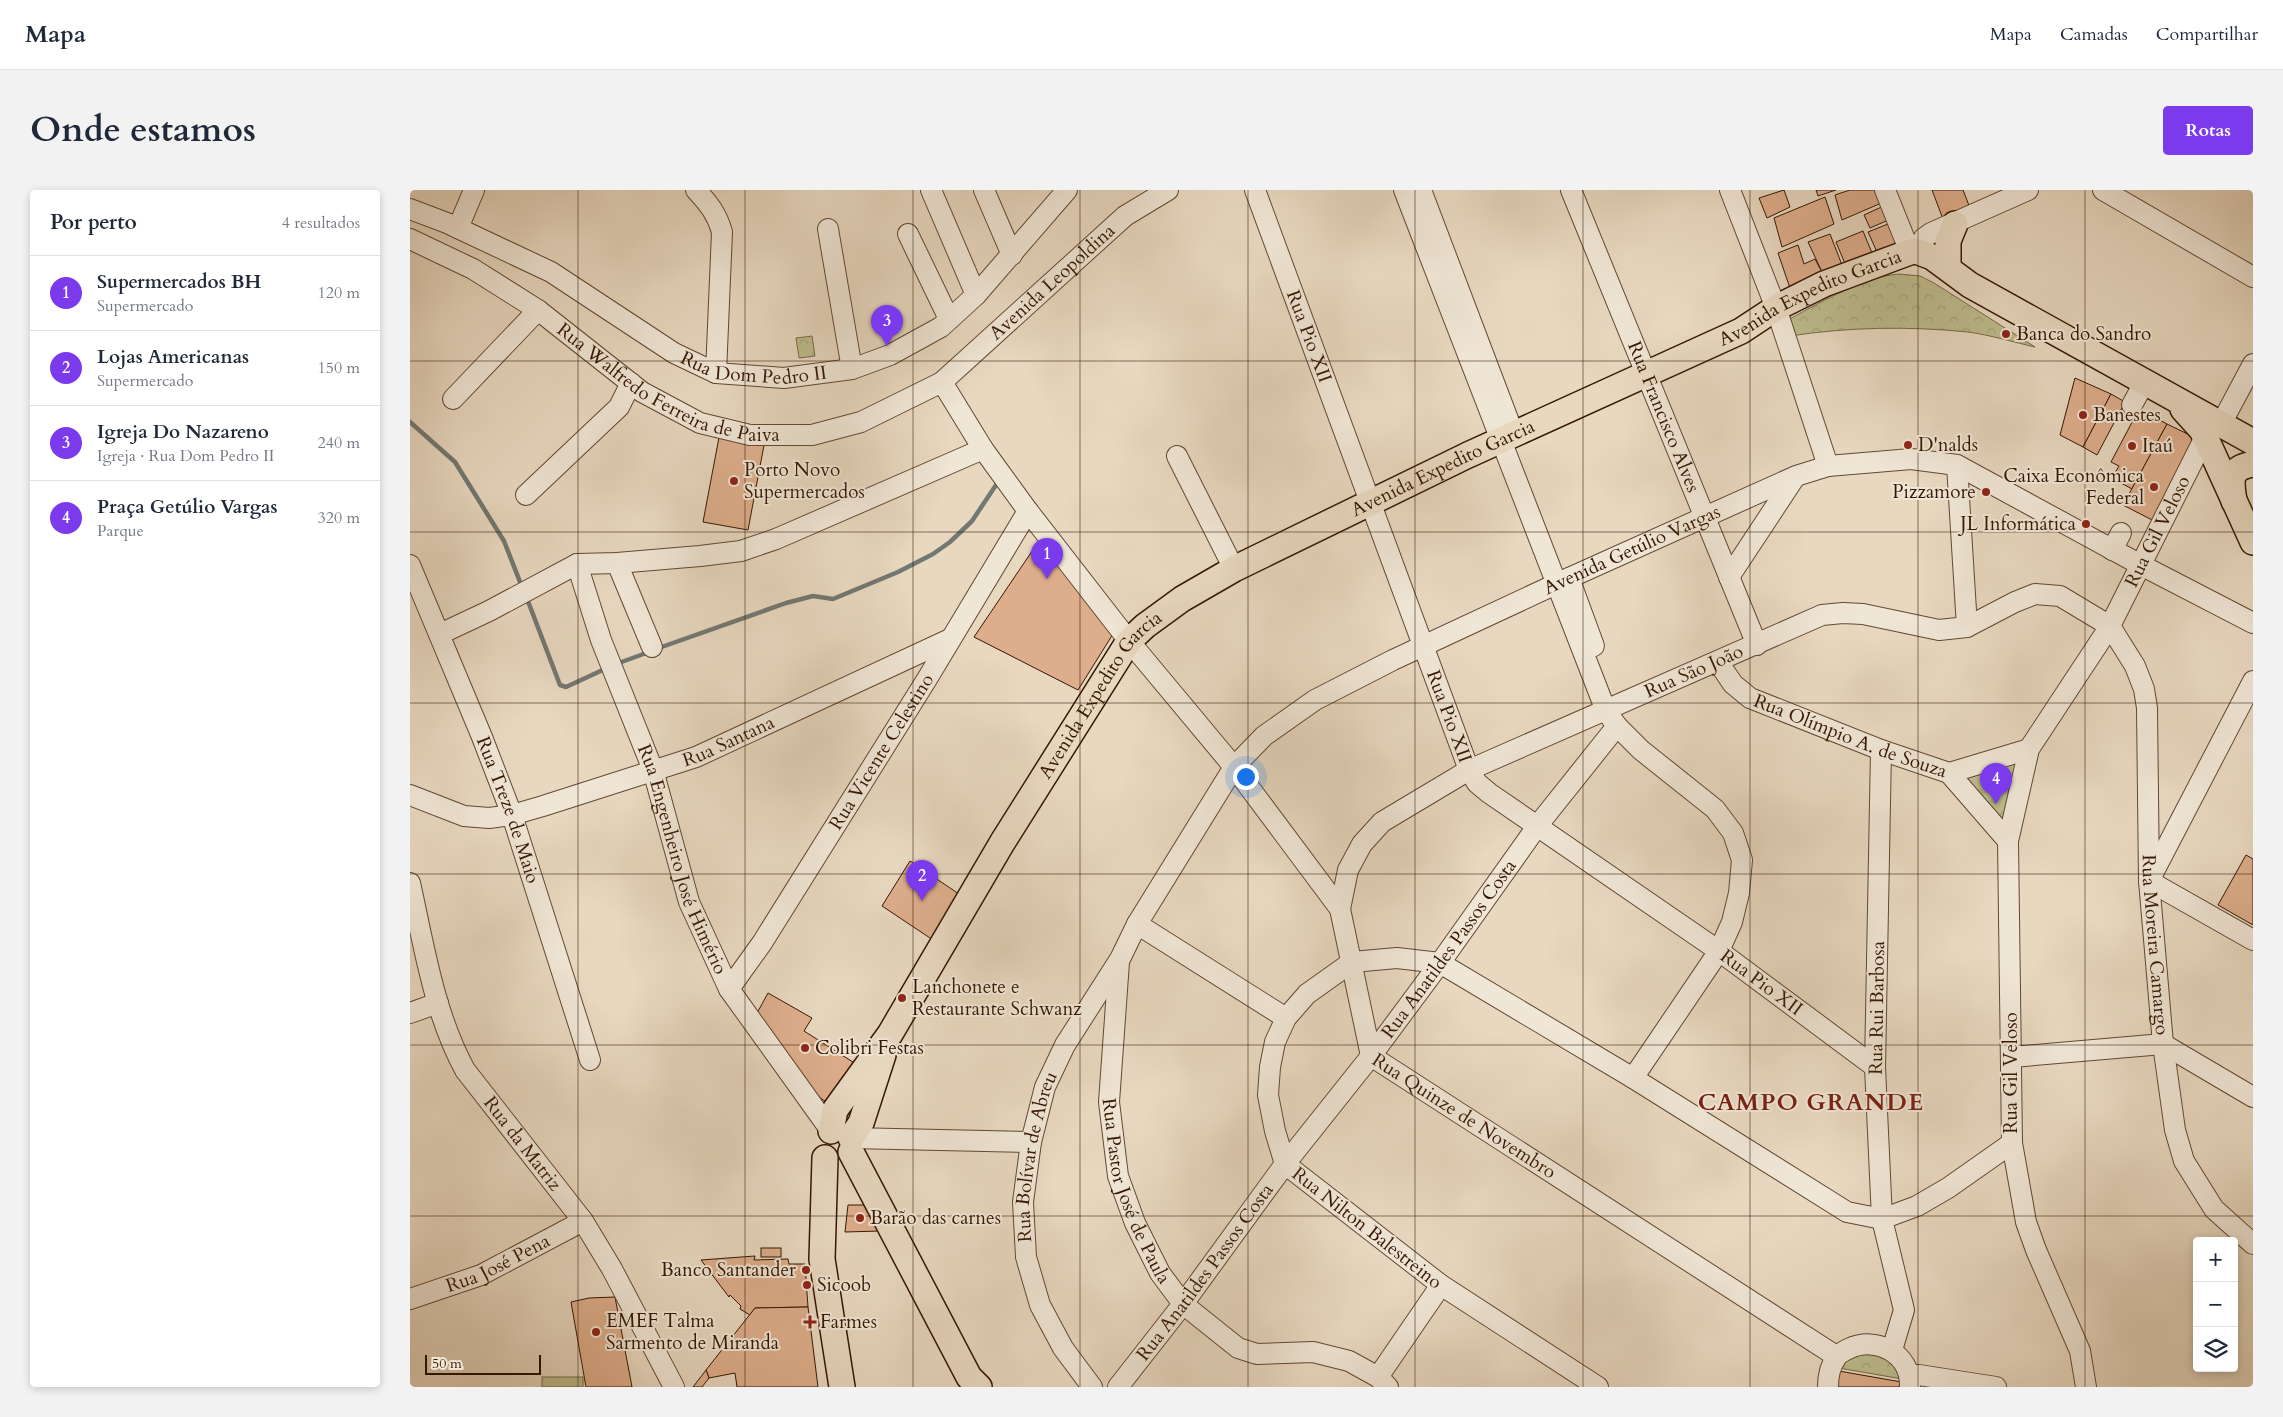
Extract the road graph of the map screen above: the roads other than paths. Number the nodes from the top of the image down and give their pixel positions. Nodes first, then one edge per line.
1 (474, 190) edge
2 (696, 190) edge
3 (931, 190) edge
4 (984, 190) edge
5 (1067, 190) edge
6 (1168, 190) edge
7 (1255, 190) edge
8 (1404, 190) edge
9 (1421, 190) edge
10 (1571, 190) edge
11 (1730, 190) edge
12 (1885, 190) edge
13 (2028, 190) edge
14 (2103, 190) edge
15 (410, 209) edge
16 (1955, 224) junction
17 (458, 228) junction
18 (828, 229) dead end
19 (908, 234) dead end
20 (1429, 234) junction
21 (410, 238) edge
22 (1913, 251) junction
23 (1012, 256) junction
24 (1948, 268) junction
25 (2253, 276) edge
26 (976, 295) junction
27 (1776, 308) junction
28 (538, 310) junction
29 (949, 320) junction
30 (2253, 364) edge
31 (852, 369) junction
32 (716, 373) junction
33 (1646, 375) junction
34 (942, 382) junction
35 (631, 383) junction
36 (2144, 383) junction
37 (452, 399) dead end
38 (2132, 405) dead end
39 (2213, 431) junction
40 (1508, 438) junction
41 (2253, 442) edge
42 (983, 449) junction
43 (1177, 456) dead end
44 (2253, 464) edge
45 (1958, 465) junction
46 (1828, 466) junction
47 (1796, 476) junction
48 (526, 495) dead end
49 (1372, 502) junction
50 (2234, 503) junction
51 (1028, 511) junction
52 (1704, 518) junction
53 (2253, 542) edge
54 (617, 563) junction
55 (576, 564) junction
56 (2140, 564) junction
57 (410, 565) edge
58 (1234, 568) junction
59 (1729, 577) junction
60 (1562, 582) junction
61 (2253, 623) edge
62 (1966, 626) junction
63 (2110, 626) junction
64 (440, 634) junction
65 (950, 639) junction
66 (1129, 641) junction
67 (1757, 645) junction
68 (652, 647) dead end
69 (1423, 647) junction
70 (1718, 662) junction
71 (2253, 681) edge
72 (1613, 714) junction
73 (2029, 749) junction
74 (1881, 750) junction
75 (1234, 767) junction
76 (654, 770) junction
77 (1469, 770) junction
78 (1948, 773) junction
79 (410, 795) edge
80 (512, 815) junction
81 (1538, 826) junction
82 (2008, 841) junction
83 (2149, 881) junction
84 (410, 883) edge
85 (1340, 909) junction
86 (1137, 924) junction
87 (2253, 940) edge
88 (1719, 951) junction
89 (1120, 959) junction
90 (1352, 962) junction
91 (1440, 963) junction
92 (729, 989) junction
93 (438, 1003) junction
94 (410, 1012) edge
95 (1286, 1018) junction
96 (2163, 1044) junction
97 (1371, 1056) junction
98 (2012, 1057) junction
99 (590, 1060) dead end
100 (1875, 1067) junction
101 (1633, 1078) junction
102 (2253, 1097) edge
103 (844, 1140) junction
104 (1031, 1142) junction
105 (2012, 1143) junction
106 (1285, 1164) junction
107 (1882, 1219) junction
108 (583, 1222) junction
109 (2253, 1244) edge
110 (1441, 1285) junction
111 (410, 1299) edge
112 (1183, 1304) junction
113 (1892, 1350) junction
114 (1836, 1356) junction
115 (1910, 1381) edge
116 (1383, 1382) edge
117 (970, 1384) edge
118 (674, 1387) edge
119 (842, 1387) edge
120 (1092, 1387) edge
121 (1118, 1387) edge
122 (1598, 1387) edge
123 (1828, 1387) edge
124 (1996, 1387) edge
125 (2086, 1387) edge

1 - 17 street
2 - 32 street
3 - 26 street
4 - 23 street
5 - 23 street, Rua Dom Pedro II
6 - 34 street, Avenida Leopoldina
7 - 49 street, Rua Pio XII
8 - 20 street
9 - 20 street
10 - 33 street, Rua Francisco Alves
11 - 27 street
12 - 22 street
13 - 16 street
14 - 25 street
15 - 17 street, Rua Dom Pedro II
16 - 22 street
16 - 24 main road
17 - 32 street, Rua Dom Pedro II
18 - 31 street
19 - 29 street
20 - 40 street
21 - 28 street, Rua Walfredo Ferreira de Paiva
22 - 24 main road, Avenida Expedito Garcia
22 - 27 main road, Avenida Expedito Garcia
23 - 26 street, Rua Dom Pedro II
24 - 36 main road, Avenida Expedito Garcia
26 - 29 street, Rua Dom Pedro II
27 - 33 main road, Avenida Expedito Garcia
27 - 46 street
28 - 35 street, Rua Walfredo Ferreira de Paiva
28 - 37 street
29 - 31 street, Rua Dom Pedro II
30 - 39 street, Rua Gil Veloso
31 - 32 street, Rua Dom Pedro II
33 - 40 main road, Avenida Expedito Garcia
33 - 52 street, Rua Francisco Alves
34 - 35 street, Rua Walfredo Ferreira de Paiva
34 - 42 street, Rua Quinze de Novembro
35 - 48 street
36 - 38 street
36 - 39 main road, Avenida Expedito Garcia
39 - 41 main road, Avenida Expedito Garcia
39 - 50 main road
39 - 56 street, Rua Gil Veloso
40 - 49 main road, Avenida Expedito Garcia
40 - 60 street
42 - 51 street, Rua Quinze de Novembro
42 - 54 street
43 - 58 street
44 - 50 main road
45 - 46 street, Avenida Getúlio Vargas
45 - 56 street, Avenida Getúlio Vargas
45 - 62 street
46 - 47 street, Avenida Getúlio Vargas
47 - 52 street, Avenida Getúlio Vargas
47 - 59 street
49 - 58 main road, Avenida Expedito Garcia
49 - 69 street, Rua Pio XII
50 - 53 main road
51 - 65 street, Rua Vicente Celestino
51 - 66 street, Rua Quinze de Novembro
52 - 59 street, Rua Francisco Alves
52 - 60 street, Avenida Getúlio Vargas
54 - 55 street
54 - 68 street
55 - 64 street
55 - 76 street, Rua Engenheiro José Himério
56 - 61 street, Avenida Getúlio Vargas
56 - 63 street, Rua Gil Veloso
57 - 64 street, Rua Treze de Maio
58 - 66 main road, Avenida Expedito Garcia
59 - 67 street, Rua Francisco Alves
60 - 69 street, Avenida Getúlio Vargas
60 - 72 street
62 - 63 street, Rua São João
62 - 67 street, Rua São João
63 - 73 street
63 - 83 street, Rua Moreira Camargo
64 - 80 street, Rua Treze de Maio
65 - 76 street, Rua Santana
65 - 92 street, Rua Vicente Celestino
66 - 75 street, Rua Quinze de Novembro
66 - 103 main road, Avenida Expedito Garcia
67 - 70 street, Rua São João
69 - 75 street, Avenida Getúlio Vargas
69 - 77 street, Rua Pio XII
70 - 72 street, Rua São João
70 - 74 street, Rua Olímpio A. de Souza
71 - 83 street
72 - 77 street, Rua São João
72 - 81 street, Rua Anatildes Passos Costa
72 - 88 street
73 - 78 street, Rua Olímpio A. de Souza
73 - 82 street, Rua Gil Veloso
74 - 78 street, Rua Olímpio A. de Souza
74 - 100 street, Rua Rui Barbosa
75 - 85 street, Rua Quinze de Novembro
75 - 86 street, Avenida Getúlio Vargas
76 - 80 street, Rua Santana
76 - 92 street, Rua Engenheiro José Himério
77 - 81 street, Rua Pio XII
77 - 85 street, Rua São João
78 - 82 street
79 - 80 street, Rua Santana
80 - 99 street, Rua Treze de Maio
81 - 88 street, Rua Pio XII
81 - 91 street, Rua Anatildes Passos Costa
82 - 98 street, Rua Gil Veloso
83 - 87 street
83 - 96 street, Rua Moreira Camargo
84 - 93 street, Rua da Matriz
85 - 90 street, Rua Quinze de Novembro
86 - 89 street, Avenida Getúlio Vargas
86 - 95 street
88 - 100 street, Rua Pio XII
88 - 101 street
89 - 104 street, Rua Bolívar de Abreu
89 - 112 street, Rua Pastor José de Paula
90 - 91 street
90 - 95 street, Rua Nilton Balestreino
90 - 97 street, Rua Quinze de Novembro
91 - 97 street, Rua Anatildes Passos Costa
91 - 101 street
92 - 103 street, Rua Engenheiro José Himério
93 - 94 street
93 - 108 street, Rua da Matriz
95 - 106 street, Rua Nilton Balestreino
96 - 98 street
96 - 102 street
96 - 109 street, Rua Moreira Camargo
97 - 106 street, Rua Anatildes Passos Costa
97 - 114 street, Rua Quinze de Novembro
98 - 105 street, Rua Gil Veloso
100 - 107 street, Rua Rui Barbosa
101 - 107 street
103 - 104 street
103 - 117 main road
103 - 119 main road
104 - 120 street, Rua Bolívar de Abreu
105 - 107 street
105 - 125 street, Rua Gil Veloso
106 - 110 street, Rua Nilton Balestreino
106 - 112 street, Rua Anatildes Passos Costa
107 - 113 street, Rua Rui Barbosa
108 - 111 street, Rua José Pena
108 - 118 street, Rua da Matriz
110 - 116 street
110 - 122 street, Rua Nilton Balestreino
112 - 116 street, Rua Pastor José de Paula
112 - 121 street, Rua Anatildes Passos Costa
113 - 114 street
113 - 115 street
114 - 123 street
115 - 124 street

